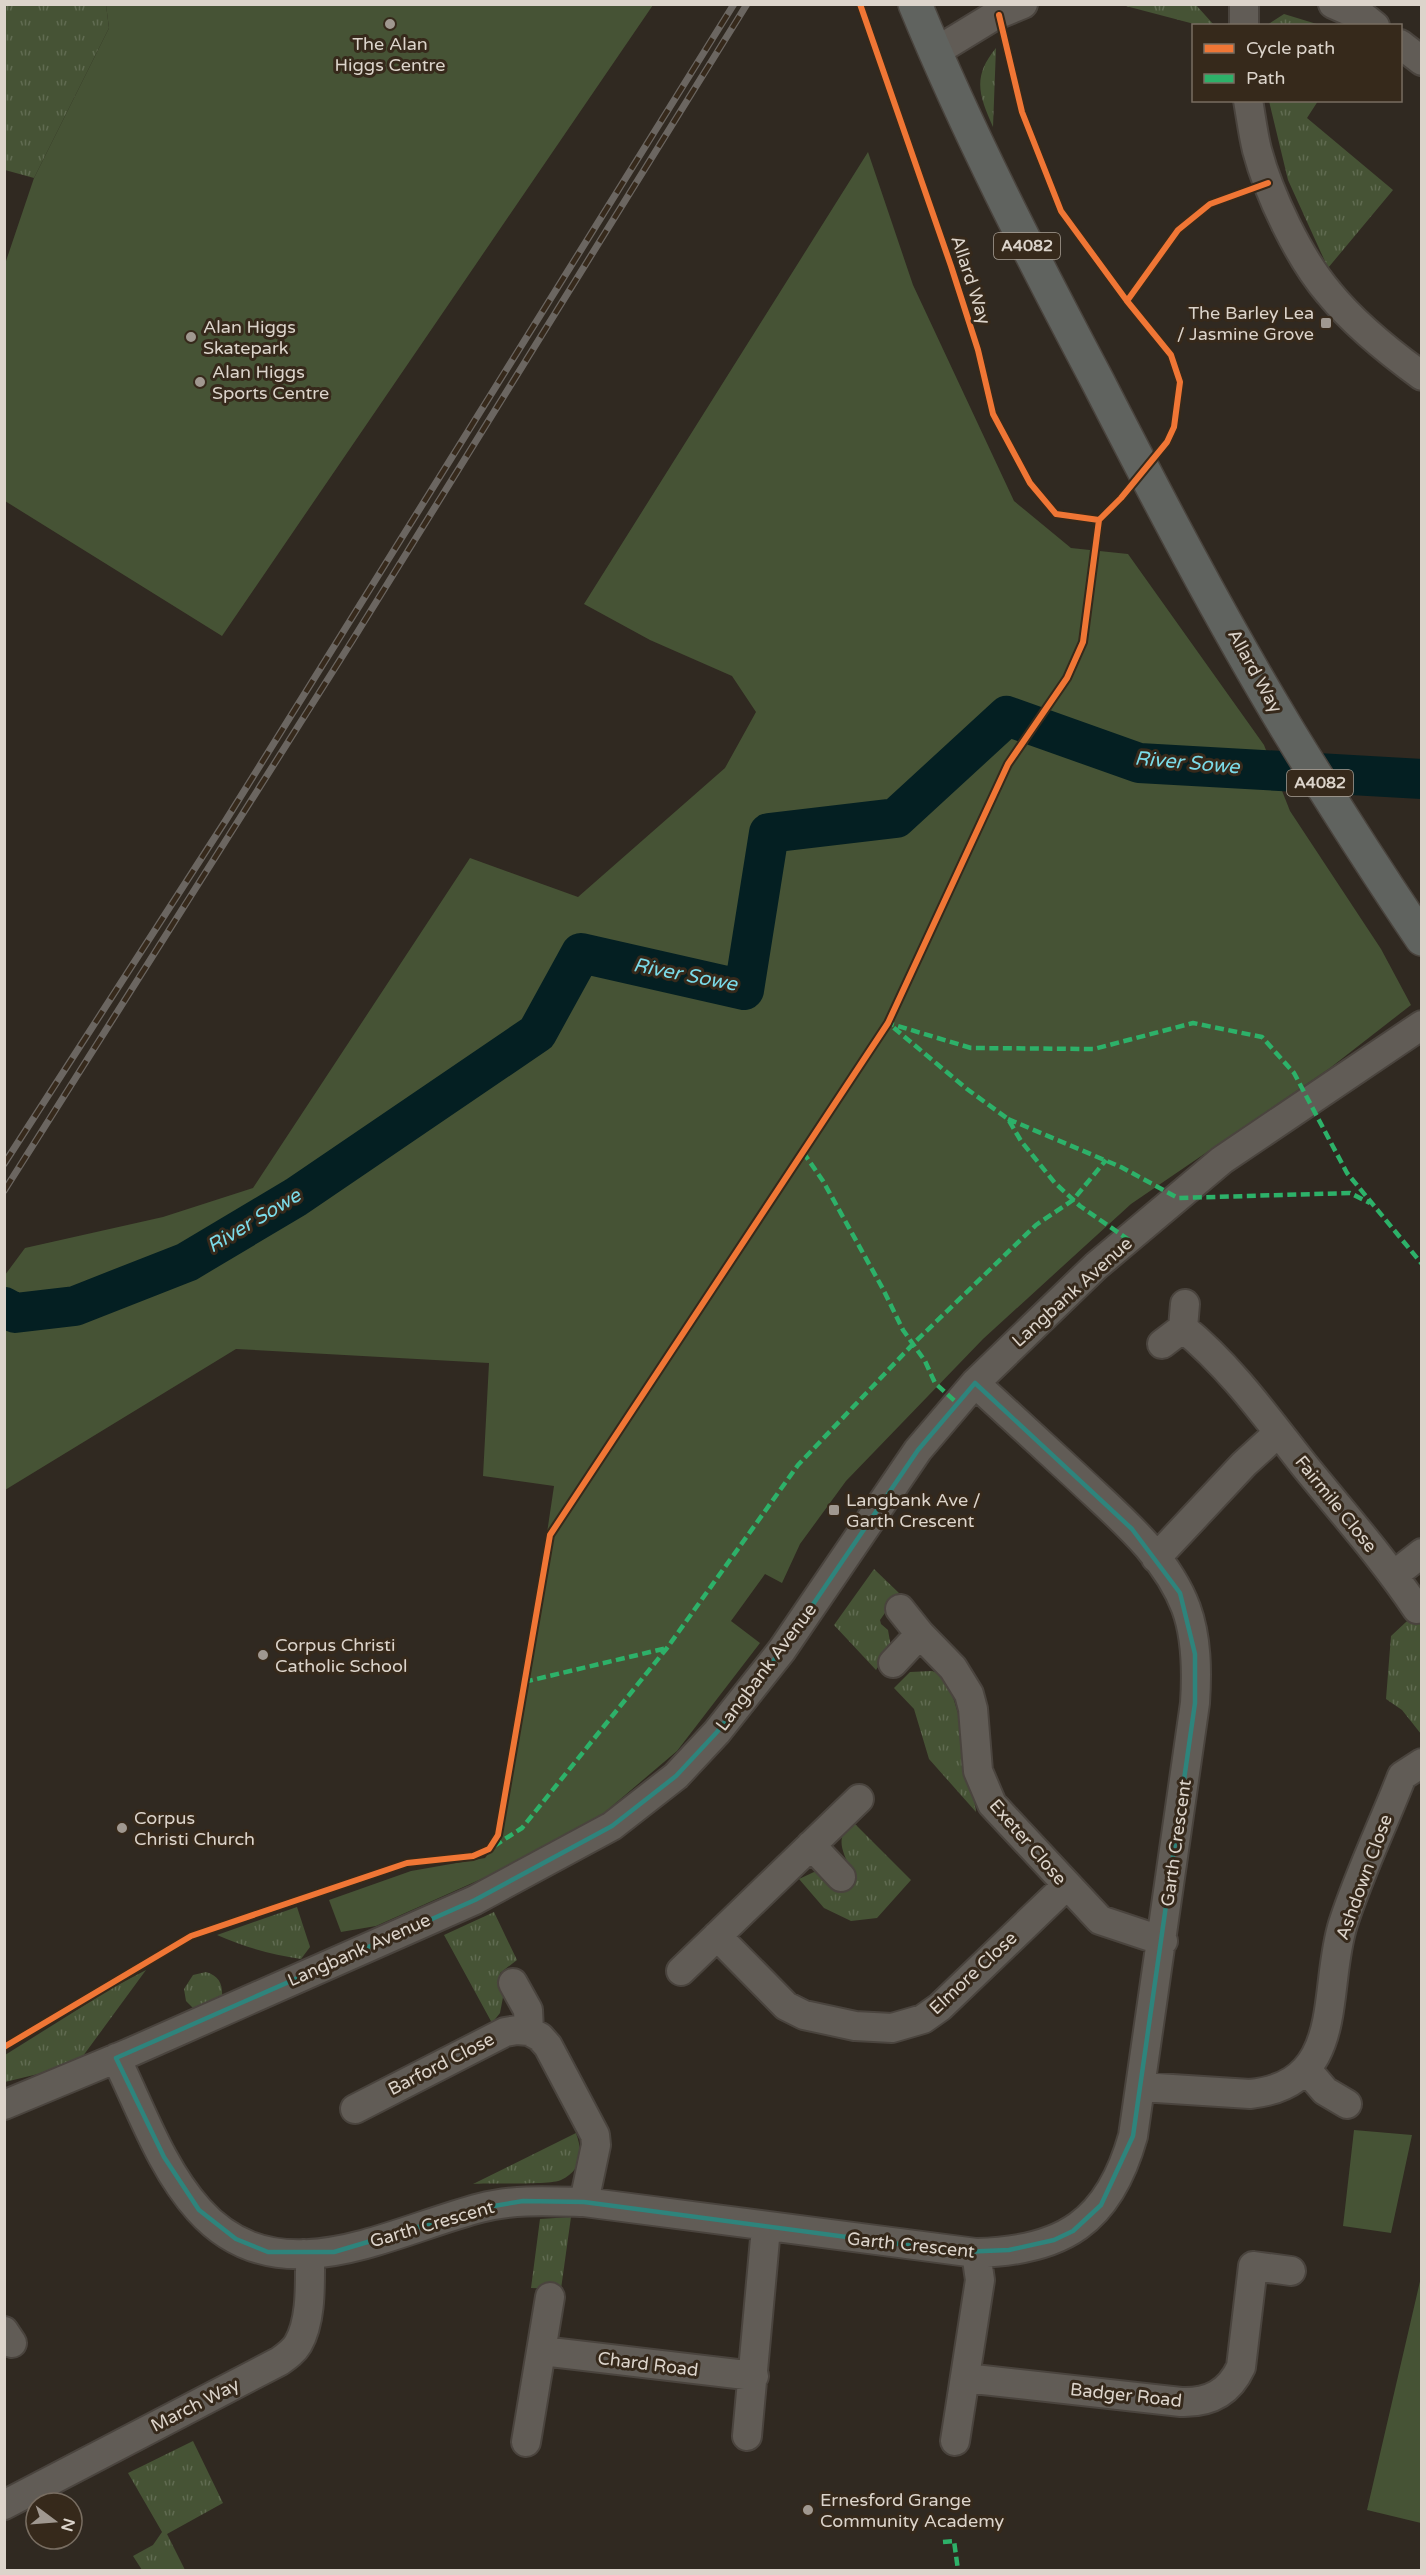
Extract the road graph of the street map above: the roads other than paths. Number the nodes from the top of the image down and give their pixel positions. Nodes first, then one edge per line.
1 (915, 4) edge
2 (966, 4) edge
3 (1023, 4) edge
4 (1244, 4) edge
5 (1333, 4) edge
6 (994, 16) junction
7 (1244, 24) edge
8 (1372, 24) edge
9 (1402, 45) edge
10 (935, 52) junction
11 (1422, 61) edge
12 (1248, 102) edge
13 (1422, 376) edge
14 (1422, 939) edge
15 (1422, 1025) edge
16 (1422, 1044) edge
17 (1392, 1045) junction
18 (1177, 1325) dead end
19 (975, 1383) junction
20 (1278, 1433) junction
21 (1422, 1553) edge
22 (1156, 1558) junction
23 (1394, 1575) junction
24 (900, 1609) dead end
25 (1417, 1609) dead end
26 (920, 1634) junction
27 (893, 1663) dead end
28 (1422, 1763) edge
29 (859, 1799) dead end
30 (811, 1845) junction
31 (841, 1877) dead end
32 (1066, 1886) junction
33 (717, 1936) junction
34 (1163, 1941) junction
35 (681, 1971) dead end
36 (513, 1983) dead end
37 (530, 2031) junction
38 (116, 2058) junction
39 (1306, 2069) junction
40 (1141, 2087) junction
41 (1347, 2104) dead end
42 (4, 2105) edge
43 (355, 2109) dead end
44 (584, 2202) junction
45 (766, 2228) junction
46 (976, 2253) junction
47 (303, 2254) junction
48 (1291, 2271) dead end
49 (550, 2297) dead end
50 (542, 2351) junction
51 (754, 2376) junction
52 (965, 2378) junction
53 (747, 2436) dead end
54 (955, 2441) dead end
55 (526, 2442) dead end
56 (4, 2505) edge

1 - 10 main road, Allard Way / A4082
2 - 6 street
3 - 6 street
4 - 7 street
5 - 8 street
6 - 10 street
9 - 11 street
10 - 14 main road, Allard Way / A4082
12 - 13 street
15 - 17 street, Langbank Avenue
16 - 17 street
17 - 19 street, Langbank Avenue
18 - 20 street, Fairmile Close
19 - 22 street, Garth Crescent
19 - 38 street, Langbank Avenue
20 - 22 street
20 - 23 street, Fairmile Close
21 - 23 street
22 - 34 street, Garth Crescent
23 - 25 street, Fairmile Close
24 - 26 street, Exeter Close
26 - 27 street
26 - 32 street, Exeter Close
28 - 39 street, Ashdown Close
29 - 30 street
30 - 31 street
30 - 33 street
32 - 33 street, Elmore Close
32 - 34 street, Exeter Close
33 - 35 street
34 - 40 street, Garth Crescent
36 - 37 street
37 - 43 street, Barford Close
37 - 44 street
38 - 42 street, Langbank Avenue
38 - 47 street, Garth Crescent
39 - 40 street, Ashdown Close
39 - 41 street
40 - 46 street, Garth Crescent
44 - 45 street, Garth Crescent
44 - 47 street, Garth Crescent
45 - 46 street, Garth Crescent
45 - 51 street
46 - 52 street
47 - 56 street, March Way
48 - 52 street, Badger Road
49 - 50 street
50 - 51 street, Chard Road
50 - 55 street
51 - 53 street
52 - 54 street

